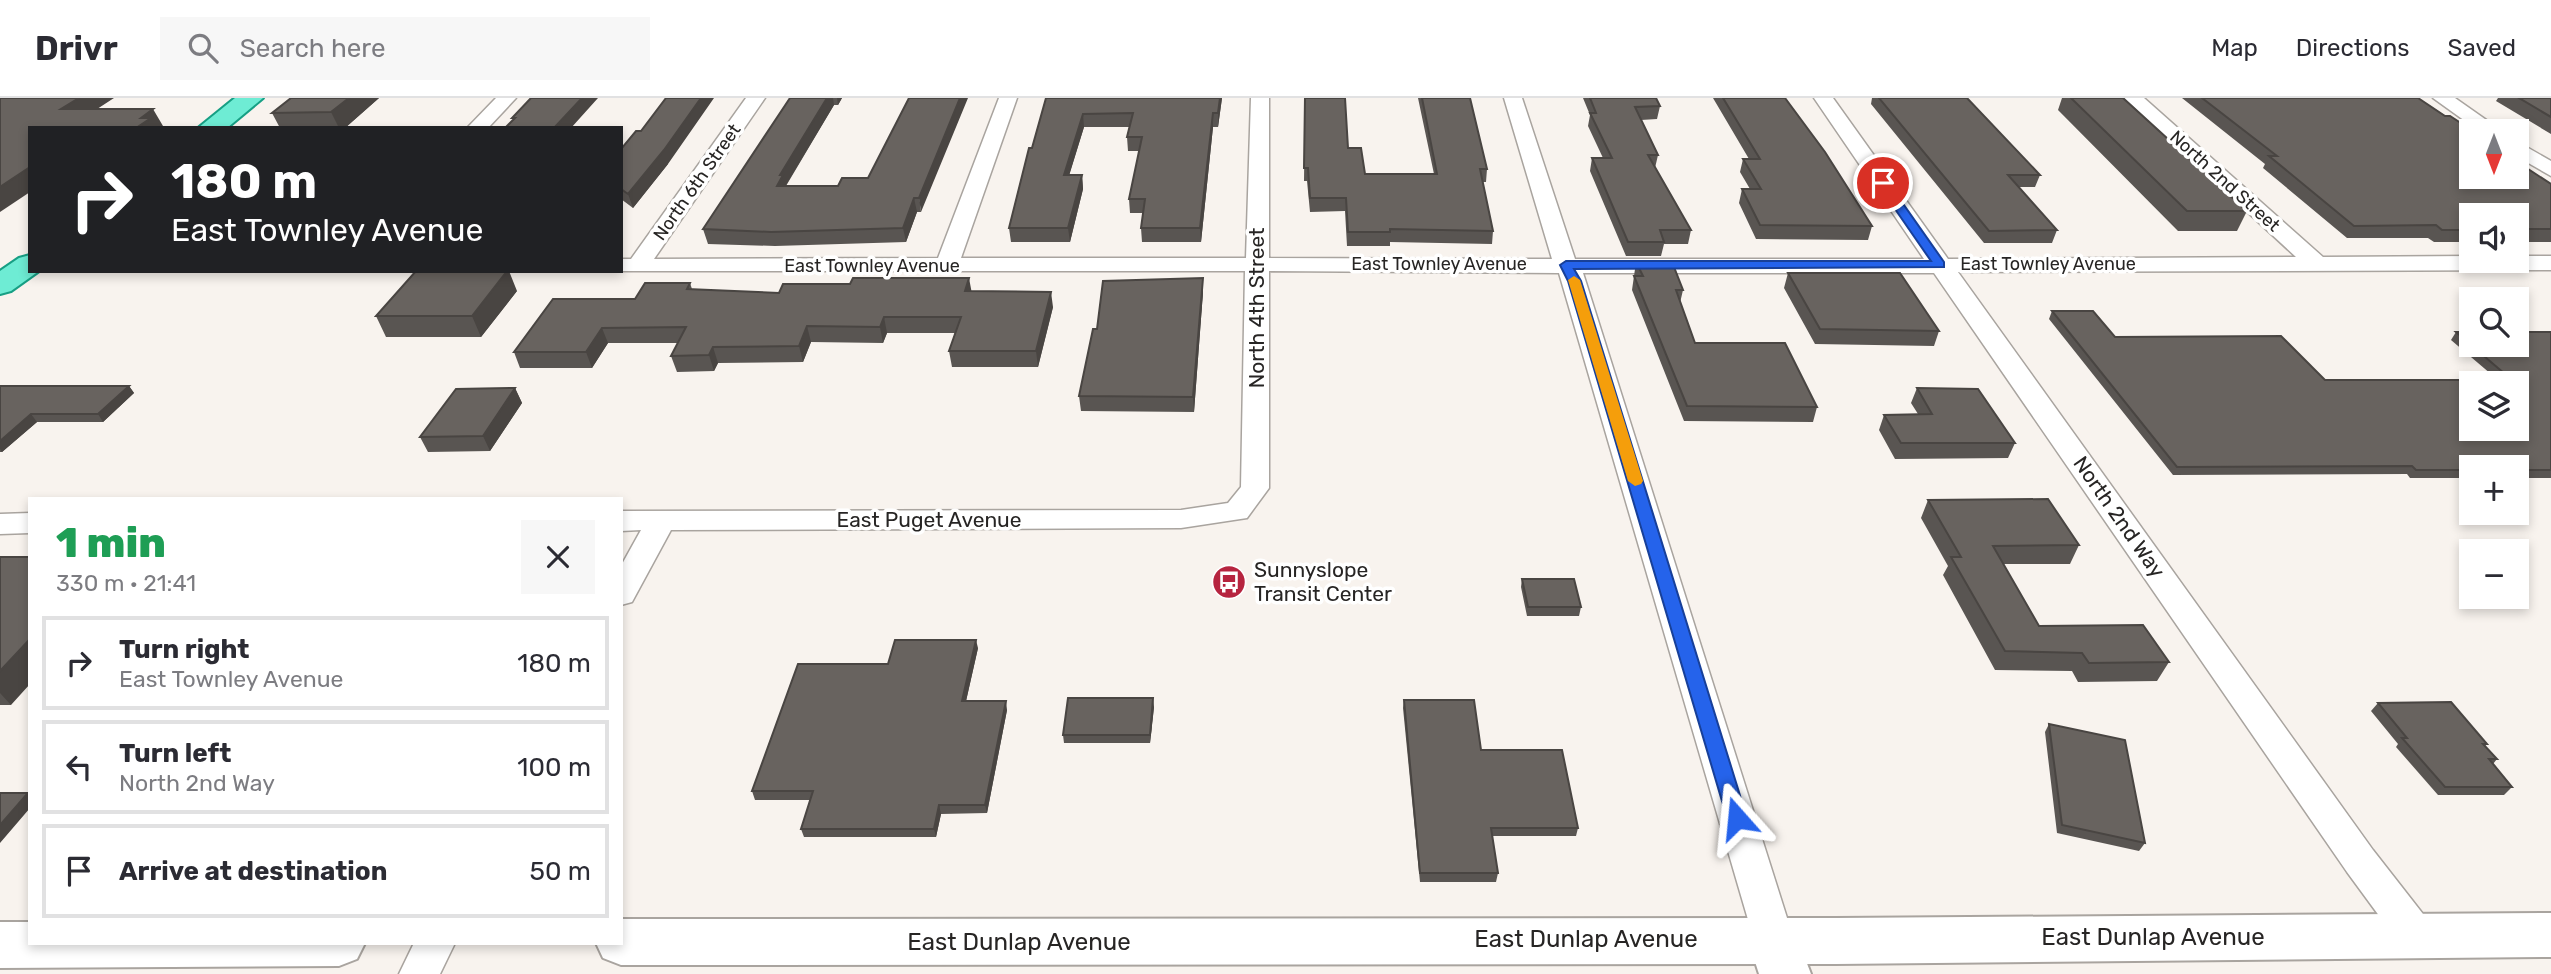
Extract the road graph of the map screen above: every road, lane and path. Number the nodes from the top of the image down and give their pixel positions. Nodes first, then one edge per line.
1 (251, 98) edge
2 (507, 98) edge
3 (755, 98) edge
4 (1007, 98) edge
5 (1260, 98) edge
6 (1513, 98) edge
7 (1823, 98) edge
8 (2133, 98) edge
9 (2442, 98) edge
10 (2474, 119) edge
11 (214, 126) edge
12 (479, 126) edge
13 (2529, 156) edge
14 (2551, 170) edge
15 (2551, 263) edge
16 (1257, 264) junction
17 (2317, 264) junction
18 (947, 265) junction
19 (1566, 265) junction
20 (1940, 265) junction
21 (630, 266) edge
22 (21, 267) edge
23 (0, 285) edge
24 (1237, 511) joint
25 (661, 521) junction
26 (623, 522) edge
27 (28, 523) edge
28 (0, 524) edge
29 (623, 590) edge
30 (2416, 935) junction
31 (2551, 935) edge
32 (623, 942) edge
33 (0, 945) edge
34 (28, 945) edge
35 (434, 945) edge
36 (1780, 957) edge
37 (419, 974) edge

1 - 11 main road
2 - 12 street
3 - 21 street, North 6th Street
4 - 18 street
5 - 16 street, North 4th Street
6 - 19 street
7 - 20 street, North 2nd Way
8 - 17 street, North 2nd Street
9 - 10 street
13 - 14 street
15 - 17 street, East Townley Avenue
16 - 18 street, East Townley Avenue
16 - 19 street, East Townley Avenue
16 - 24 street, North 4th Street
17 - 20 street, East Townley Avenue
18 - 21 street, East Townley Avenue
19 - 20 street, East Townley Avenue
19 - 36 street
20 - 30 street, North 2nd Way
22 - 23 main road
24 - 25 street, East Puget Avenue
25 - 26 street, East Puget Avenue
25 - 29 street
27 - 28 street
30 - 31 main road, East Dunlap Avenue
30 - 36 main road, East Dunlap Avenue
32 - 36 main road, East Dunlap Avenue
33 - 34 main road
35 - 37 street

